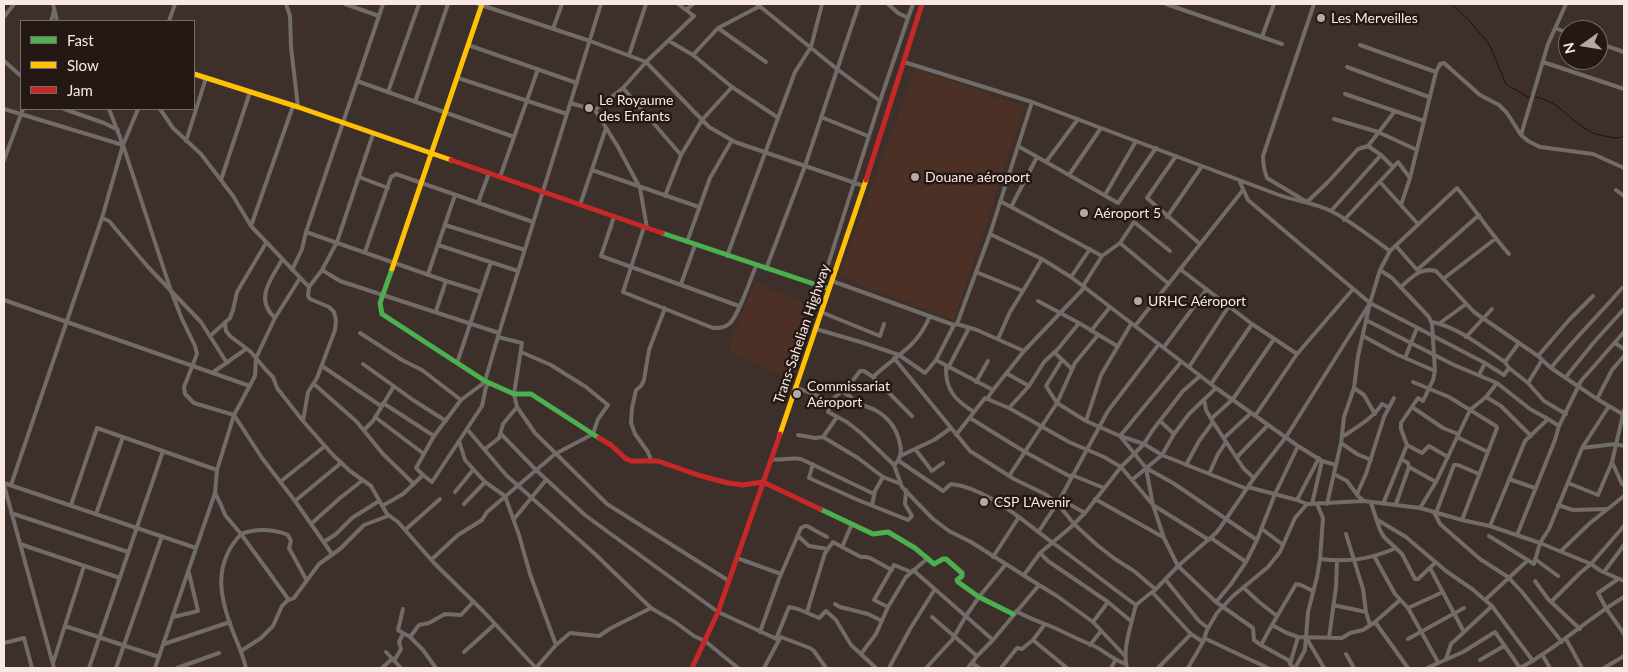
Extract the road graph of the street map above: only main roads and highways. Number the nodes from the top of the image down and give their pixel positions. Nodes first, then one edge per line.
1 (480, 4) edge
2 (922, 4) edge
3 (195, 74) edge
4 (432, 154) junction
5 (829, 289) junction
6 (763, 482) junction
7 (1015, 613) road end
8 (692, 668) edge

1 - 4 main road
2 - 5 main road, Trans-Sahelian Highway
3 - 4 main road
4 - 5 main road
4 - 6 main road
5 - 6 main road, Trans-Sahelian Highway
6 - 7 main road
6 - 8 main road, Trans-Sahelian Highway

